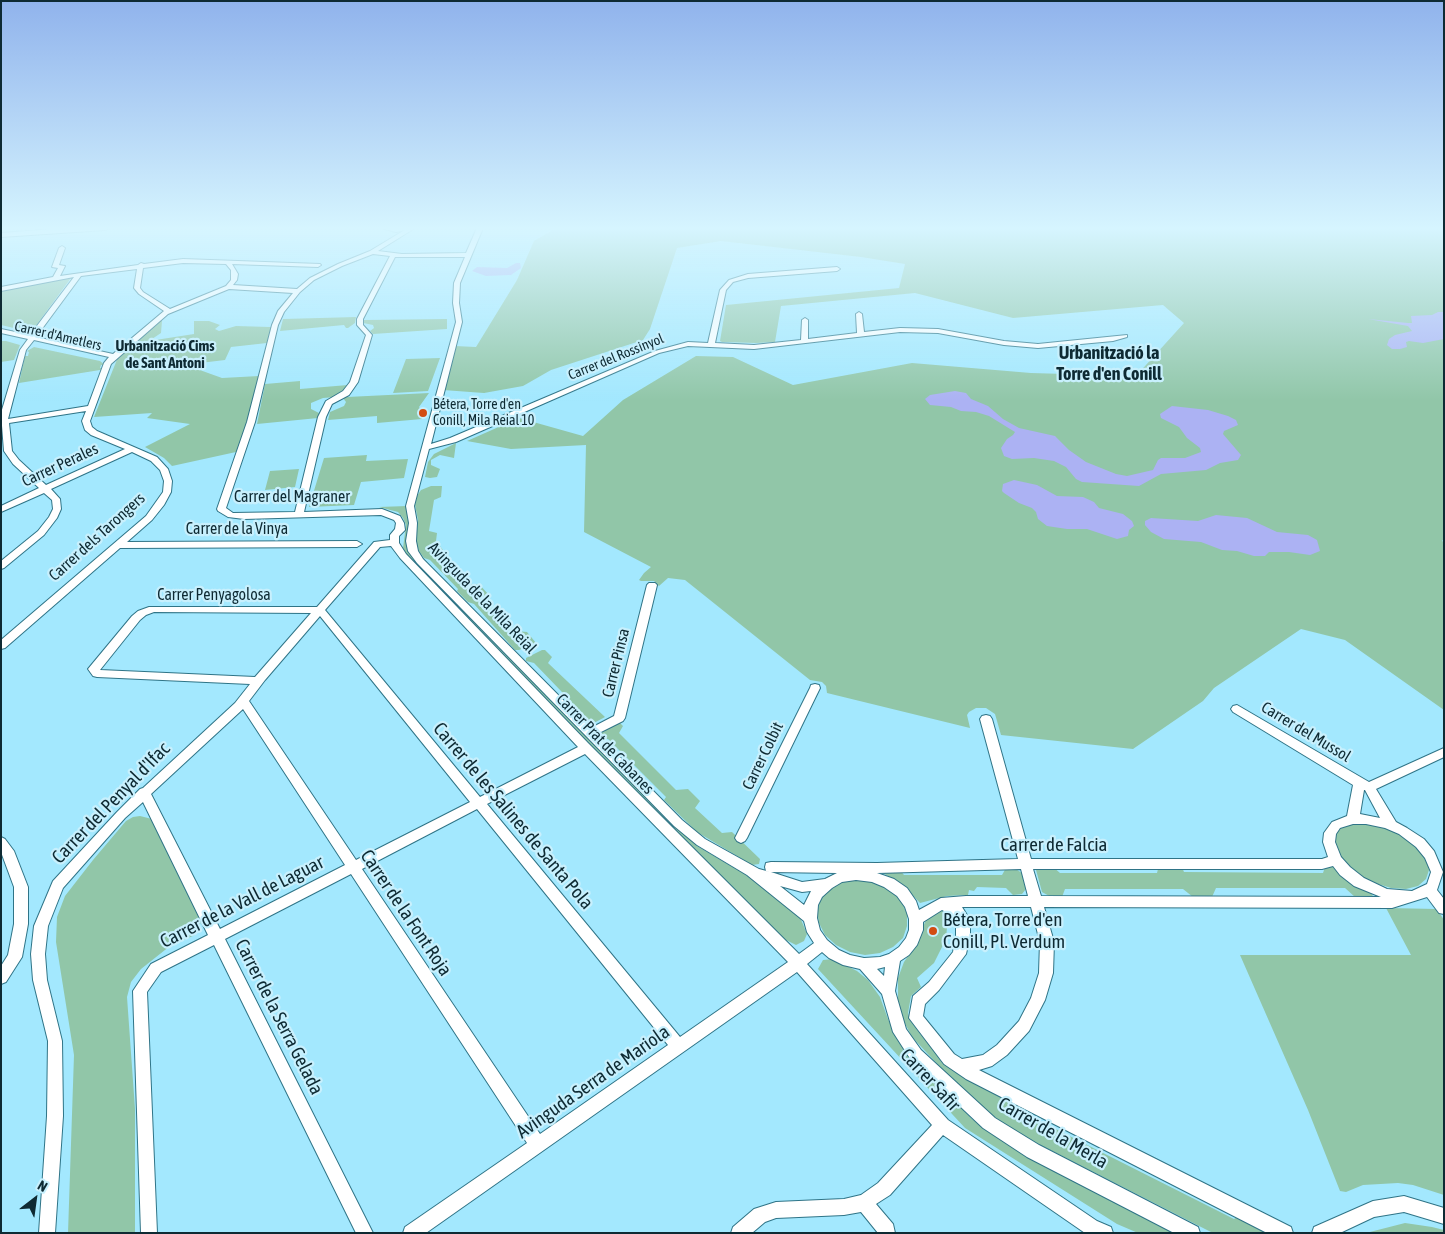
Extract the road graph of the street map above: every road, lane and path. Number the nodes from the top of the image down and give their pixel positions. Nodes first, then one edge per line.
1 (18, 286) edge
2 (70, 286) edge
3 (137, 286) edge
4 (230, 286) edge
5 (306, 286) edge
6 (378, 286) edge
7 (457, 286) edge
8 (727, 286) edge
9 (228, 288) junction
10 (1, 289) edge
11 (298, 291) junction
12 (170, 312) junction
13 (859, 314) dead end
14 (805, 320) dead end
15 (1, 331) edge
16 (861, 335) junction
17 (1, 336) edge
18 (1125, 336) dead end
19 (31, 340) junction
20 (804, 341) junction
21 (711, 345) junction
22 (112, 359) junction
23 (90, 408) junction
24 (3, 421) edge
25 (425, 448) junction
26 (132, 449) junction
27 (46, 488) junction
28 (1, 509) edge
29 (299, 514) junction
30 (394, 542) junction
31 (357, 544) dead end
32 (118, 545) junction
33 (1, 566) edge
34 (652, 584) dead end
35 (320, 610) junction
36 (4, 640) edge
37 (258, 681) junction
38 (815, 688) dead end
39 (243, 700) junction
40 (1237, 709) dead end
41 (986, 719) dead end
42 (590, 733) junction
43 (586, 748) junction
44 (1444, 752) edge
45 (1364, 785) junction
46 (144, 792) junction
47 (478, 803) junction
48 (1353, 819) junction
49 (1391, 826) junction
50 (741, 838) dead end
51 (1, 842) edge
52 (1336, 860) junction
53 (1025, 864) junction
54 (353, 867) junction
55 (771, 867) dead end
56 (752, 871) junction
57 (827, 884) junction
58 (1429, 889) junction
59 (1411, 896) junction
60 (1036, 902) junction
61 (941, 904) junction
62 (1444, 909) edge
63 (810, 918) junction
64 (916, 919) junction
65 (216, 936) junction
66 (822, 944) junction
67 (894, 958) junction
68 (798, 963) junction
69 (864, 964) junction
70 (1, 978) edge
71 (888, 991) junction
72 (678, 1046) junction
73 (960, 1067) junction
74 (942, 1124) junction
75 (538, 1145) junction
76 (864, 1202) junction
77 (1444, 1216) edge
78 (47, 1233) edge
79 (149, 1233) edge
80 (364, 1233) edge
81 (411, 1233) edge
82 (738, 1233) edge
83 (887, 1233) edge
84 (1105, 1233) edge
85 (1192, 1233) edge
86 (1284, 1233) edge
87 (1320, 1233) edge

1 - 10 street
2 - 19 street
3 - 12 street
4 - 9 street
5 - 11 street
6 - 29 street
7 - 25 street, Avinguda de la Mila Reial
8 - 21 street
9 - 11 street
9 - 12 street
11 - 29 street, Carrer del Magraner
12 - 22 street
13 - 16 street
14 - 20 street
15 - 19 street, Carrer d'Ametlers
16 - 18 street, Carrer del Rossinyol
16 - 20 street, Carrer del Rossinyol
17 - 19 street, Carrer d'Ametlers
19 - 22 street, Carrer d'Ametlers
19 - 24 street
20 - 21 street, Carrer del Rossinyol
21 - 25 street, Carrer del Rossinyol
22 - 23 street
23 - 24 street
23 - 26 street, Carrer dels Tarongers
24 - 27 street
25 - 42 street, Avinguda de la Mila Reial
26 - 27 street, Carrer Perales
26 - 32 street, Carrer dels Tarongers
27 - 28 street, Carrer Perales
27 - 33 street
29 - 30 street, Carrer del Magraner
30 - 35 street, Carrer del Penyal d'Ifac
30 - 43 street, Carrer Prat de Cabanes
31 - 32 street, Carrer de la Vinya
32 - 36 street, Carrer dels Tarongers
34 - 42 street, Carrer Pinsa
35 - 37 street, Carrer del Penyal d'Ifac
35 - 37 street, Carrer Penyagolosa
35 - 47 street, Carrer de les Salines de Santa Pola
37 - 39 street, Carrer del Penyal d'Ifac
38 - 50 street, Carrer Colbit
39 - 46 street, Carrer del Penyal d'Ifac
39 - 54 street, Carrer de la Font Roja
40 - 45 street, Carrer del Mussol
41 - 53 street
42 - 56 street, Avinguda de la Mila Reial
43 - 47 street, Carrer de la Vall de Laguar
43 - 68 street, Carrer Prat de Cabanes
44 - 45 street
45 - 48 street
45 - 49 street
46 - 65 street, Carrer de la Serra Gelada
46 - 78 street, Carrer del Penyal d'Ifac
47 - 54 street, Carrer de la Vall de Laguar
47 - 72 street, Carrer de les Salines de Santa Pola
48 - 49 street
48 - 52 street
49 - 58 street
51 - 70 street
52 - 53 street, Carrer de Falcia
52 - 59 street
53 - 55 street, Carrer de Falcia
53 - 60 street
54 - 65 street, Carrer de la Vall de Laguar
54 - 75 street, Carrer de la Font Roja
56 - 57 street, Avinguda de la Mila Reial
56 - 63 street, Avinguda de la Mila Reial
57 - 63 street
57 - 64 street
58 - 59 street
58 - 62 street
59 - 60 street
60 - 61 street
60 - 73 street
61 - 64 street
61 - 73 street, Carrer de la Merla
63 - 66 street
64 - 67 street
65 - 79 street, Carrer de la Vall de Laguar
65 - 80 street, Carrer de la Serra Gelada
66 - 68 street, Avinguda Serra de Mariola
66 - 69 street
67 - 69 street
67 - 71 street, Carrer de la Merla
68 - 72 street, Avinguda Serra de Mariola
68 - 74 street, Carrer Safir
69 - 71 street, Carrer de la Merla
71 - 85 street, Carrer de la Merla
72 - 75 street, Avinguda Serra de Mariola
73 - 86 street, Carrer de la Merla
74 - 76 street
74 - 84 street, Carrer Safir
75 - 81 street, Avinguda Serra de Mariola
76 - 82 street
76 - 83 street
77 - 87 street

